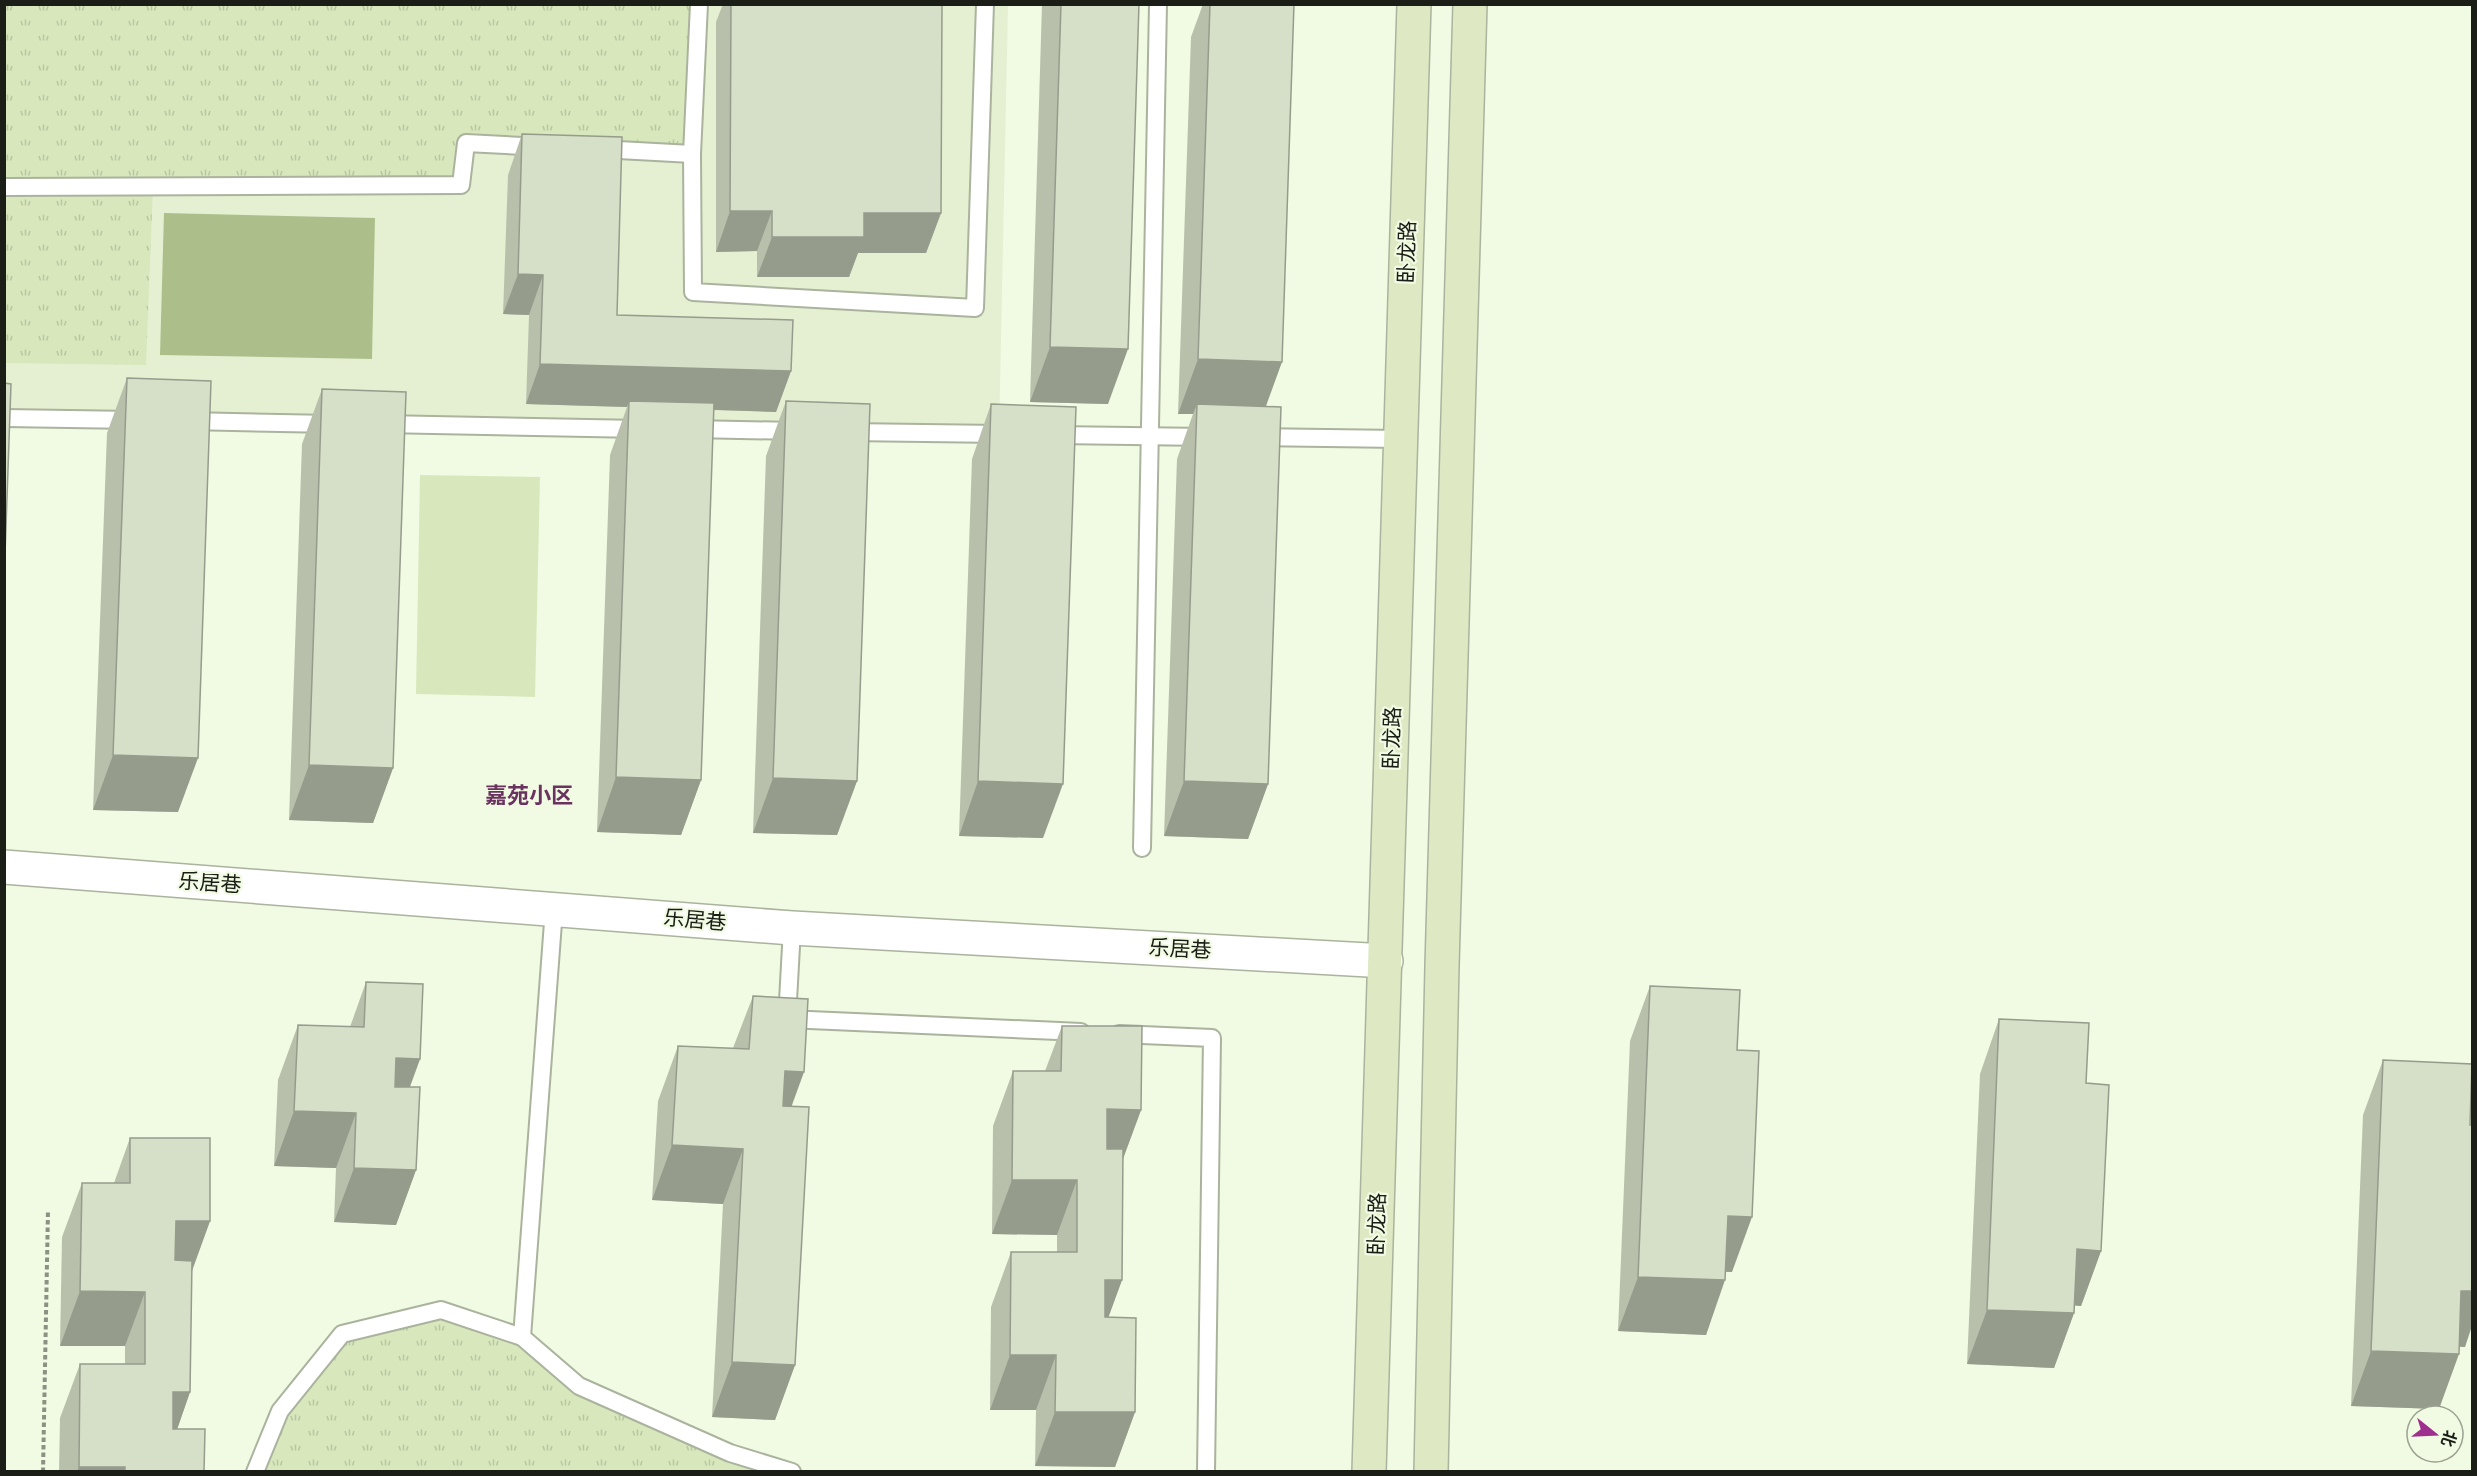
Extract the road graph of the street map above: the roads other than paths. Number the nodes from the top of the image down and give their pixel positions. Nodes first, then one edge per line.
1 (699, 4) edge
2 (985, 4) edge
3 (1158, 4) edge
4 (1414, 4) edge
5 (1470, 4) edge
6 (561, 148) edge
7 (585, 149) edge
8 (692, 154) junction
9 (4, 187) edge
10 (4, 418) edge
11 (148, 420) edge
12 (172, 421) edge
13 (1150, 436) junction
14 (1222, 437) edge
15 (1246, 437) edge
16 (1401, 439) junction
17 (1142, 848) dead end
18 (4, 867) edge
19 (554, 909) junction
20 (792, 928) junction
21 (1386, 960) junction
22 (522, 1337) junction
23 (255, 1472) edge
24 (792, 1472) edge
25 (1206, 1472) edge
26 (1369, 1472) edge
27 (1431, 1472) edge

1 - 8 lane
2 - 8 lane
3 - 13 lane
4 - 16 main road, 卧龙路
5 - 27 main road
6 - 9 lane
7 - 8 lane
10 - 11 lane
12 - 13 lane
13 - 14 lane
13 - 17 lane
15 - 16 lane
16 - 21 main road, 卧龙路
18 - 19 street, 乐居巷
19 - 20 street, 乐居巷
19 - 22 lane
20 - 21 street, 乐居巷
20 - 25 lane
21 - 26 main road, 卧龙路
22 - 23 lane
22 - 24 lane

